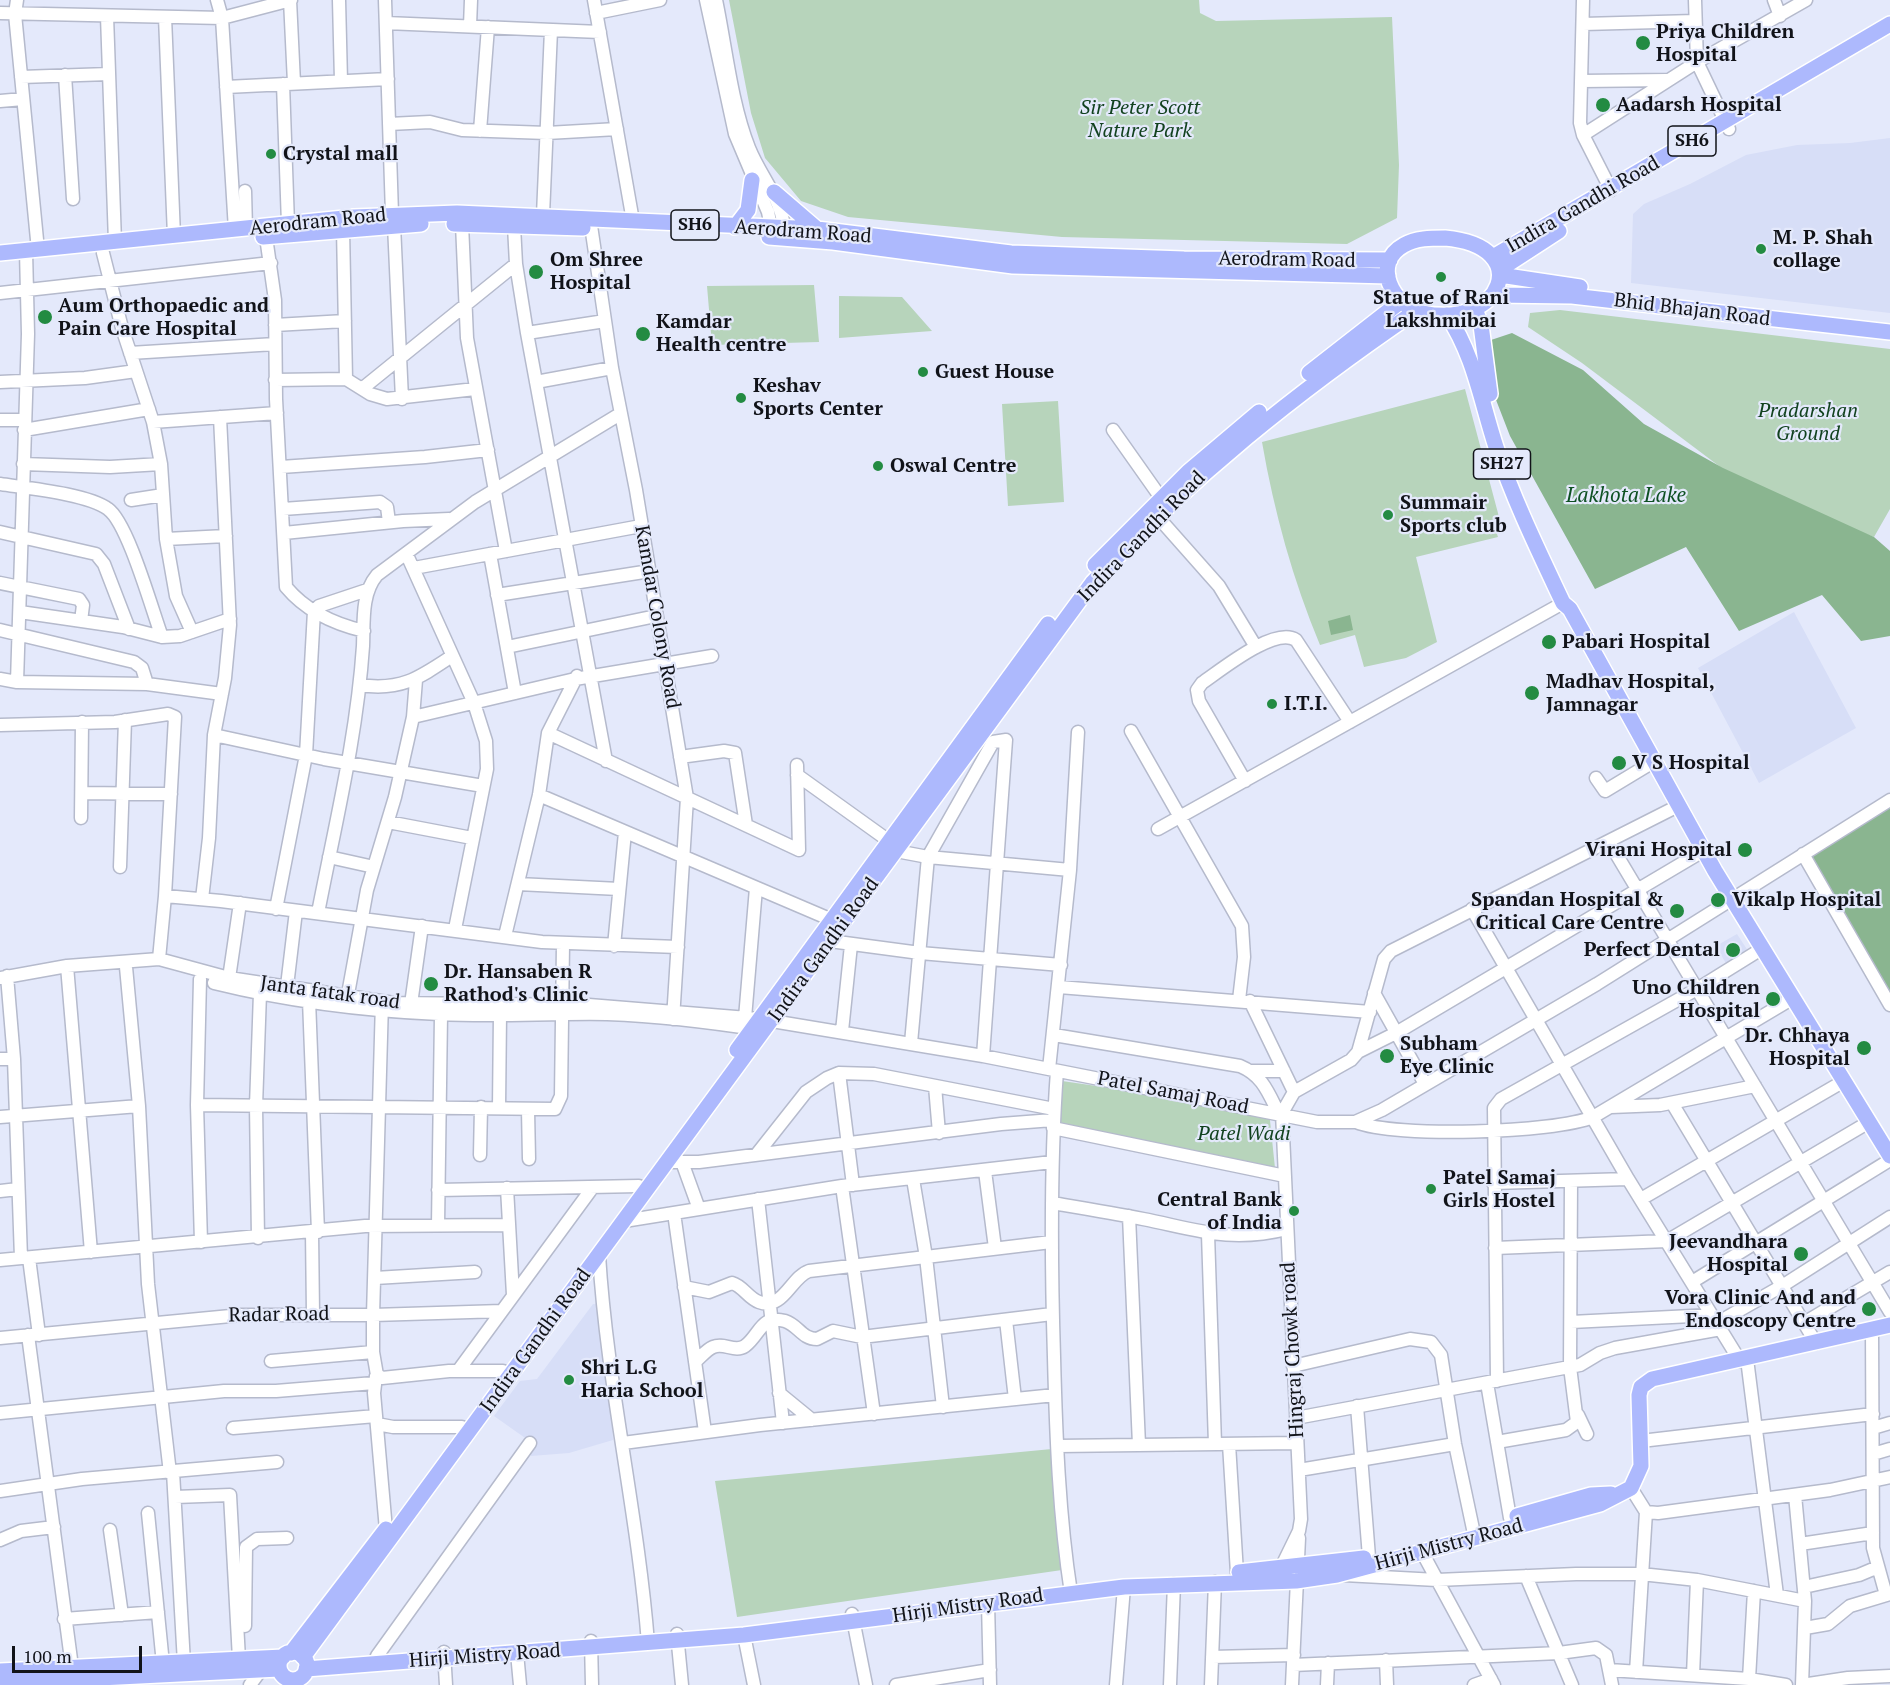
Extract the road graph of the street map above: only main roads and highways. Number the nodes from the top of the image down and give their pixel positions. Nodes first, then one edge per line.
1 (1890, 24) edge
2 (1890, 36) edge
3 (1727, 125) junction
4 (752, 180) road end
5 (774, 192) road end
6 (393, 219) junction
7 (591, 224) junction
8 (735, 227) junction
9 (817, 229) junction
10 (779, 232) junction
11 (0, 253) edge
12 (30, 254) junction
13 (0, 262) edge
14 (1389, 268) junction
15 (1497, 268) junction
16 (1494, 295) junction
17 (1400, 302) junction
18 (1475, 309) junction
19 (1416, 311) junction
20 (1447, 315) junction
21 (1890, 323) edge
22 (1890, 332) edge
23 (1567, 606) junction
24 (892, 846) junction
25 (759, 1023) junction
26 (1890, 1158) edge
27 (668, 1162) junction
28 (618, 1222) junction
29 (595, 1253) junction
30 (1890, 1325) edge
31 (1625, 1491) junction
32 (1297, 1574) junction
33 (1277, 1575) junction
34 (1070, 1589) junction
35 (853, 1618) junction
36 (677, 1638) junction
37 (591, 1644) junction
38 (444, 1656) junction
39 (289, 1669) edge
40 (0, 1671) edge
41 (0, 1683) edge

1 - 3 main road, Indira Gandhi Road / SH6
2 - 3 main road, Indira Gandhi Road / SH6
3 - 15 main road, Indira Gandhi Road / SH6
3 - 15 main road, Indira Gandhi Road / SH6
4 - 8 main road
5 - 9 main road
6 - 7 main road, Aerodram Road / SH6
6 - 7 main road, Aerodram Road / SH6
6 - 12 main road, Aerodram Road / SH6
6 - 12 main road, Aerodram Road / SH6
7 - 8 main road, Aerodram Road / SH6
7 - 10 main road, Aerodram Road / SH6
8 - 10 main road, Aerodram Road / SH6
9 - 10 main road, Aerodram Road / SH6
9 - 14 main road, Aerodram Road / SH6
10 - 14 main road, Aerodram Road / SH6
11 - 12 main road, Aerodram Road / SH6
12 - 13 main road, Aerodram Road / SH6
14 - 15 main road
14 - 17 main road
15 - 16 main road
15 - 21 main road, Bhid Bhajan Road
16 - 18 main road
16 - 22 main road, Bhid Bhajan Road
17 - 19 main road
17 - 24 main road, Indira Gandhi Road
18 - 20 main road
18 - 23 main road, SH27
19 - 20 main road
19 - 24 main road, Indira Gandhi Road
20 - 23 main road, SH27
23 - 26 main road, SH27
24 - 25 main road, Indira Gandhi Road
24 - 25 main road, Indira Gandhi Road
25 - 27 main road, Indira Gandhi Road
27 - 28 main road, Indira Gandhi Road
27 - 28 main road, Indira Gandhi Road
28 - 29 main road, Indira Gandhi Road
29 - 39 main road, Indira Gandhi Road
29 - 39 main road, Indira Gandhi Road
30 - 31 main road
31 - 32 main road, Hirji Mistry Road
31 - 32 main road, Hirji Mistry Road
32 - 33 main road, Hirji Mistry Road
33 - 34 main road, Hirji Mistry Road
33 - 34 main road, Hirji Mistry Road
34 - 35 main road, Hirji Mistry Road
34 - 35 main road, Hirji Mistry Road
35 - 36 main road, Hirji Mistry Road
35 - 36 main road, Hirji Mistry Road
36 - 37 main road, Hirji Mistry Road
37 - 38 main road, Hirji Mistry Road
37 - 38 main road, Hirji Mistry Road
38 - 39 main road, Hirji Mistry Road
38 - 39 main road, Hirji Mistry Road
39 - 40 main road
39 - 41 main road

